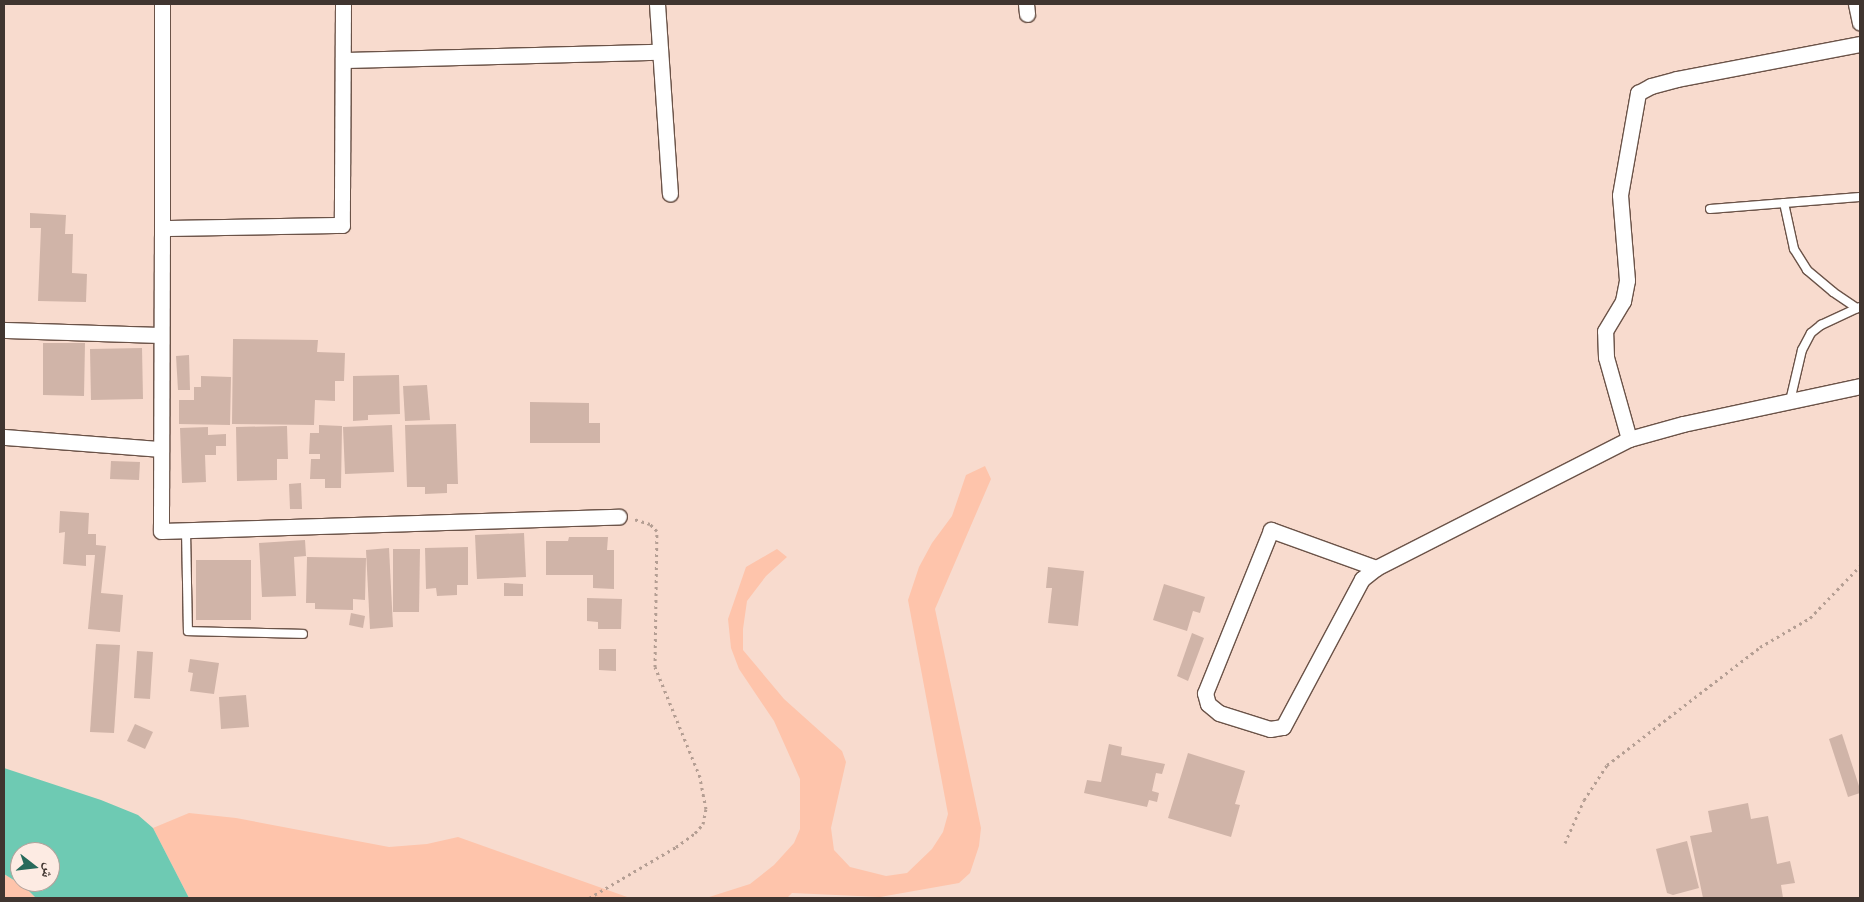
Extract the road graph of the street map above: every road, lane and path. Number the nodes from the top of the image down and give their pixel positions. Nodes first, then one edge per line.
1 (162, 4) edge
2 (343, 4) edge
3 (657, 4) edge
4 (1856, 4) edge
5 (1860, 23) edge
6 (1860, 44) edge
7 (660, 52) junction
8 (344, 60) junction
9 (670, 194) dead end
10 (1860, 197) edge
11 (1784, 203) junction
12 (1710, 209) dead end
13 (162, 228) junction
14 (1859, 307) edge
15 (4, 330) edge
16 (160, 335) junction
17 (1860, 386) edge
18 (1790, 401) junction
19 (4, 437) edge
20 (1629, 439) junction
21 (161, 449) junction
22 (619, 517) joint
23 (186, 530) junction
24 (1860, 566) edge
25 (1376, 568) junction
26 (303, 634) dead end
27 (1565, 844) dead end
28 (589, 898) edge

1 - 13 street
2 - 8 street
3 - 7 street
4 - 5 street
6 - 20 street
7 - 8 street
7 - 9 street
8 - 13 street
10 - 11 lane
11 - 12 lane
11 - 14 lane
13 - 16 street
14 - 18 lane
15 - 16 street
16 - 21 street
17 - 18 street
18 - 20 street
19 - 21 street
20 - 25 street
21 - 23 street
22 - 23 street
22 - 28 path
23 - 26 lane
24 - 27 path
25 - 25 street

